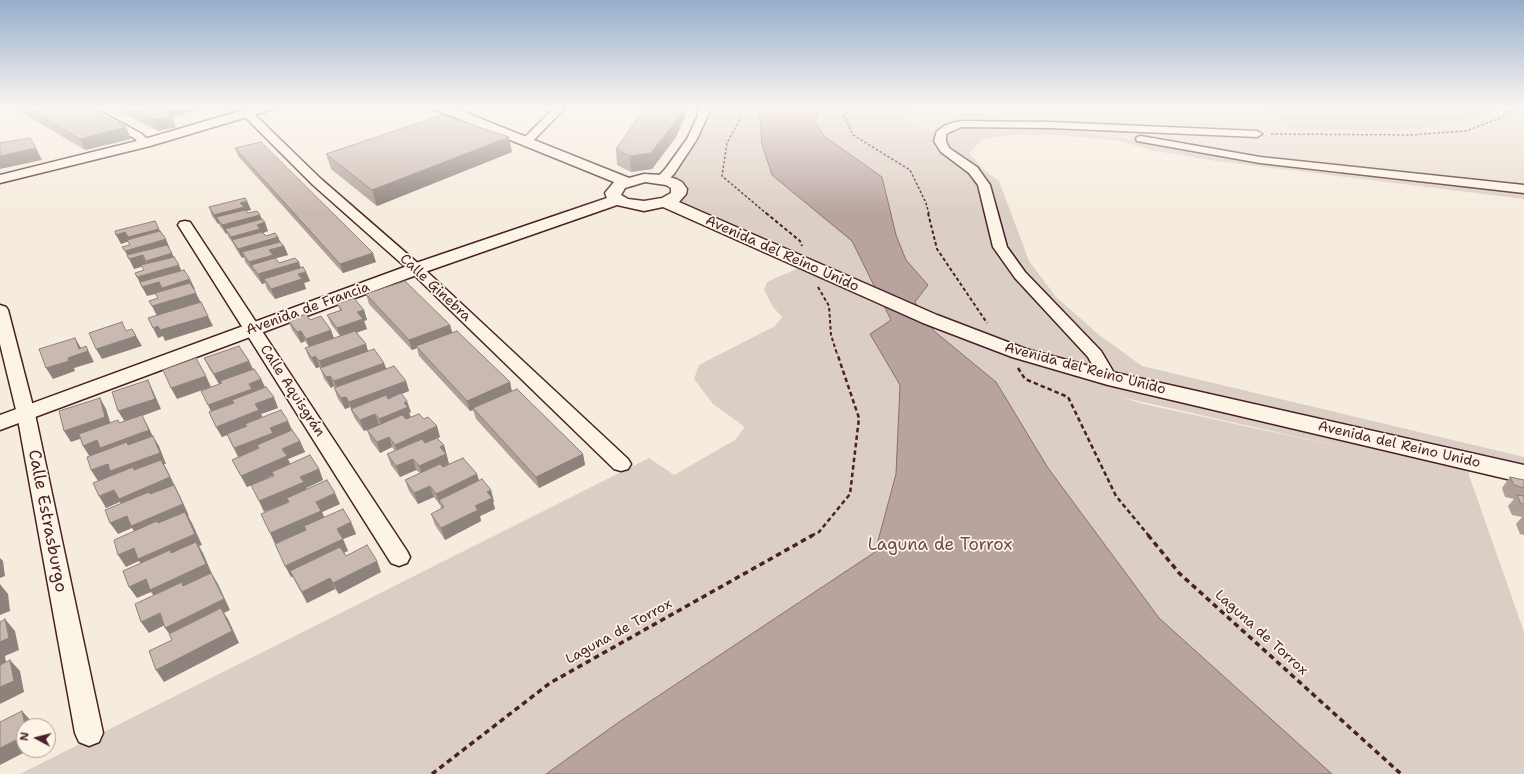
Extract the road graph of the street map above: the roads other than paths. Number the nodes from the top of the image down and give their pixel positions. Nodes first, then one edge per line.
1 (148, 142) edge
2 (277, 142) edge
3 (526, 142) edge
4 (690, 142) edge
5 (941, 142) edge
6 (1157, 142) edge
7 (145, 143) joint
8 (0, 179) edge
9 (662, 179) junction
10 (627, 182) junction
11 (1524, 189) edge
12 (617, 200) junction
13 (665, 202) junction
14 (185, 225) dead end
15 (416, 269) junction
16 (0, 310) edge
17 (252, 329) junction
18 (1108, 378) junction
19 (26, 414) junction
20 (0, 423) edge
21 (621, 464) dead end
22 (1524, 474) edge
23 (399, 557) dead end
24 (89, 733) dead end

1 - 7 street
2 - 15 street, Calle Ginebra
3 - 10 street
4 - 9 street
5 - 18 street
6 - 11 street
7 - 8 street
9 - 10 street
9 - 13 street
10 - 12 street
12 - 13 street
12 - 15 street, Avenida de Francia
13 - 18 street, Avenida del Reino Unido
14 - 17 street, Calle Aquisgrán
15 - 17 street, Avenida de Francia
15 - 21 street, Calle Ginebra
16 - 19 street, Calle Estrasburgo
17 - 19 street, Avenida de Francia
17 - 23 street, Calle Aquisgrán
18 - 22 street, Avenida del Reino Unido
19 - 20 street, Avenida de Francia
19 - 24 street, Calle Estrasburgo

